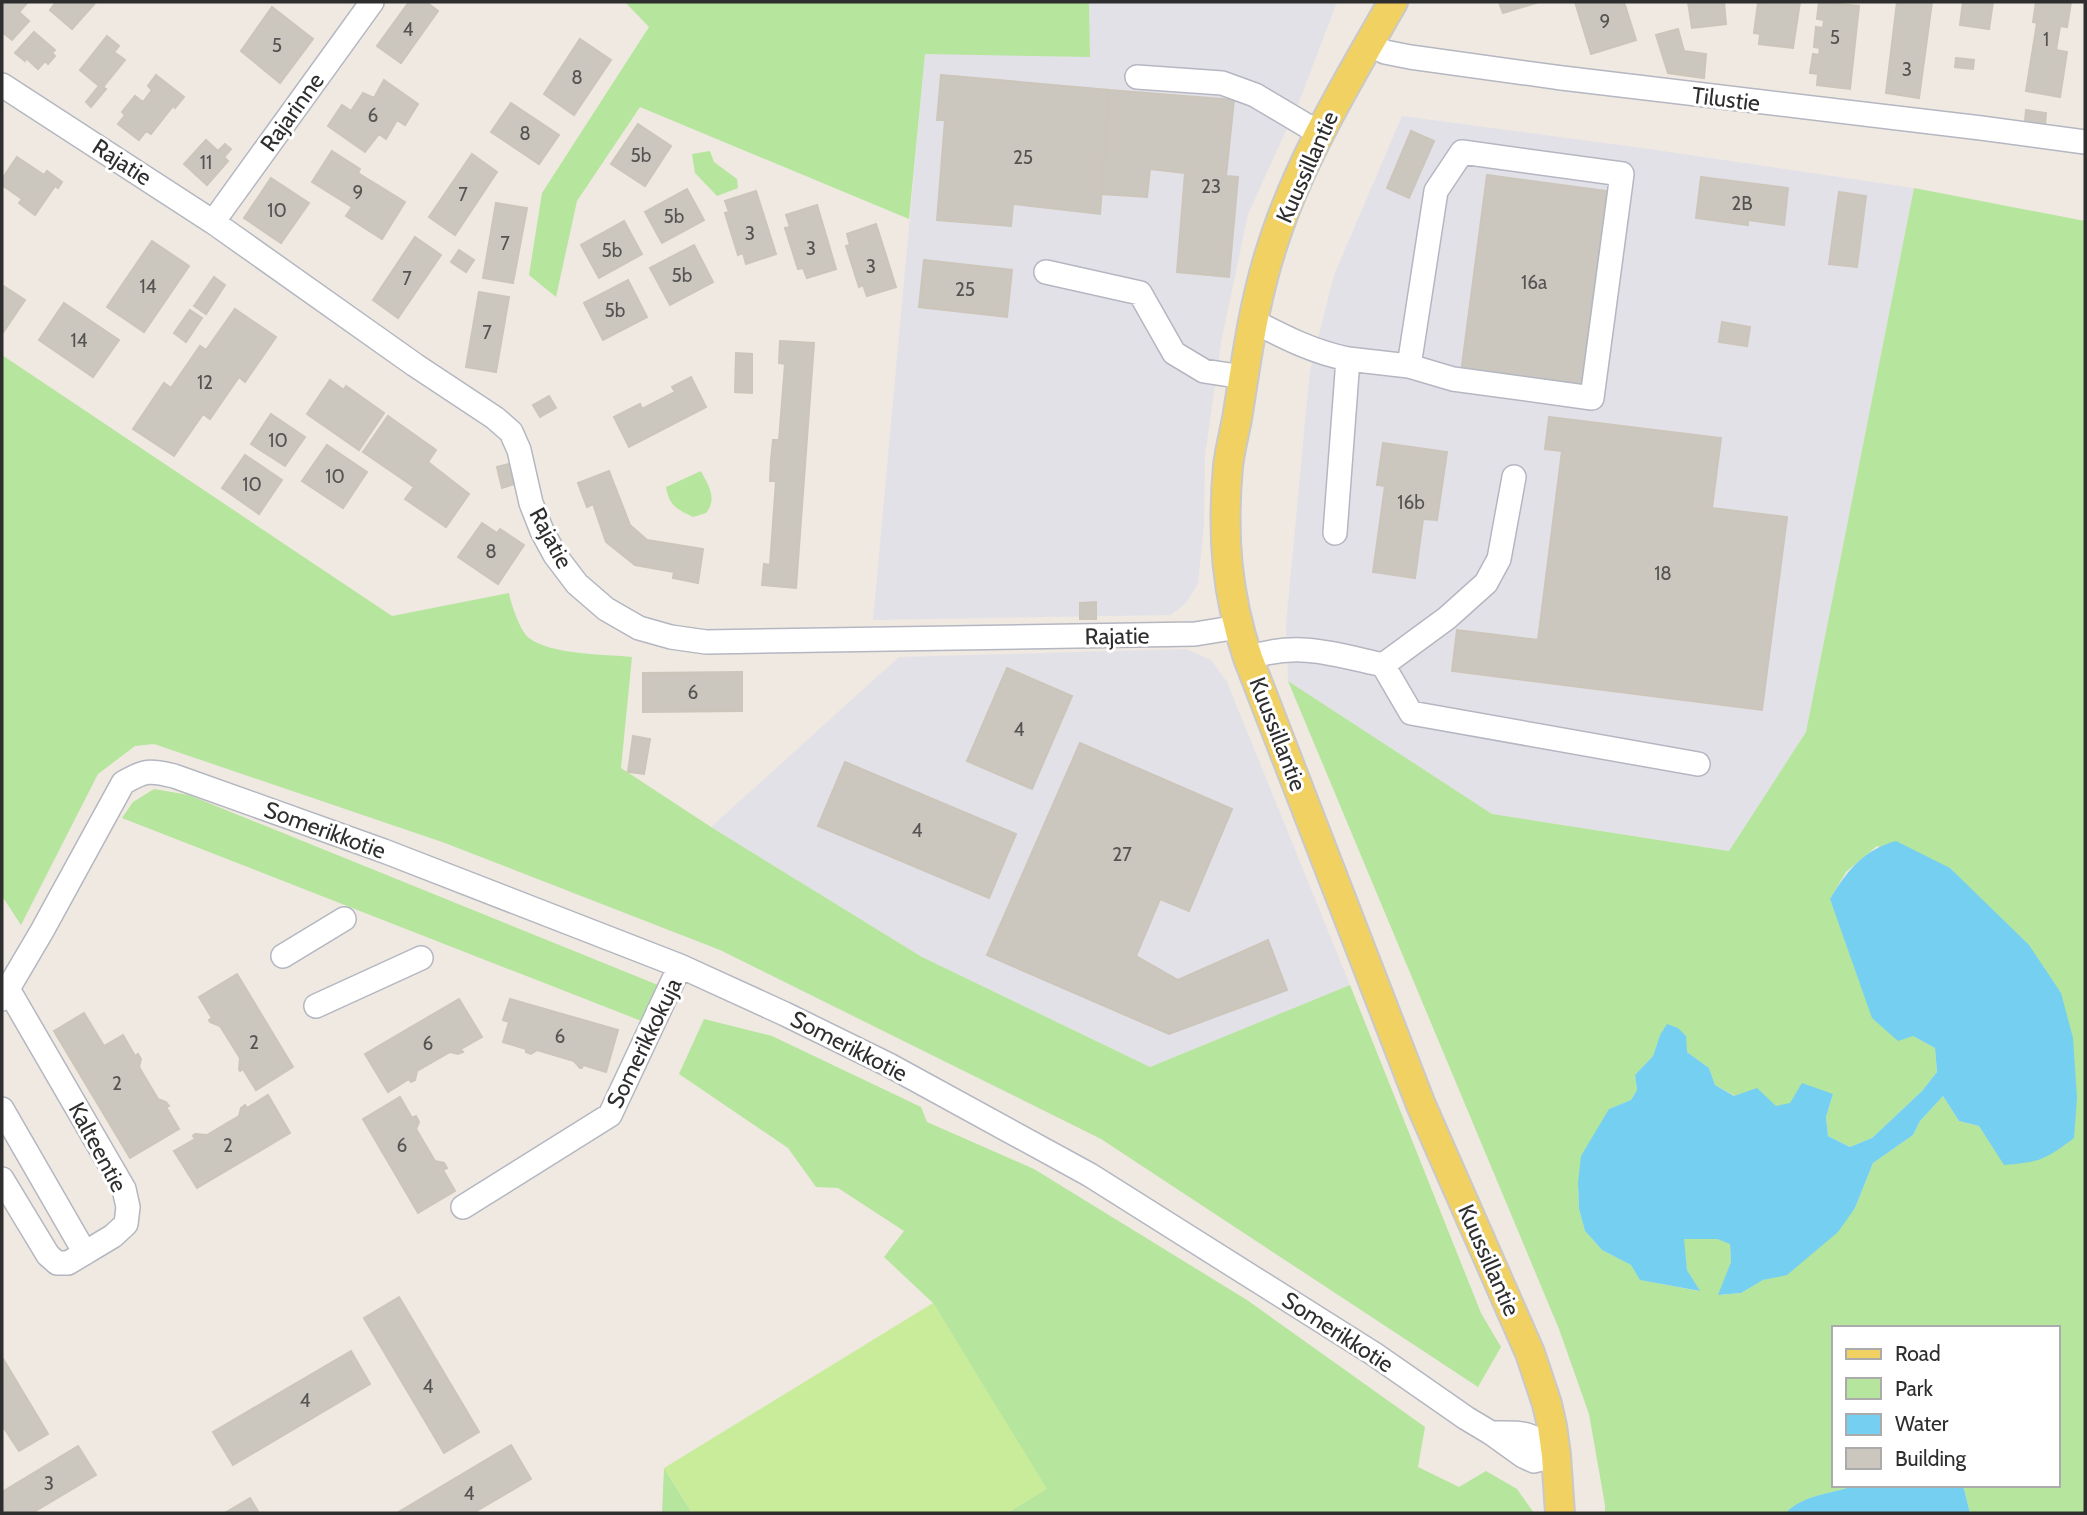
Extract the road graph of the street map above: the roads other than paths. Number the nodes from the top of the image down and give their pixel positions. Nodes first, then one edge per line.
1 (372, 2) edge
2 (1393, 2) edge
3 (1369, 44) junction
4 (1137, 76) dead end
5 (2, 85) edge
6 (1319, 133) junction
7 (2085, 142) edge
8 (213, 222) junction
9 (1046, 272) dead end
10 (1253, 321) junction
11 (1348, 359) junction
12 (1409, 366) junction
13 (1243, 377) junction
14 (1514, 477) dead end
15 (1335, 533) dead end
16 (1238, 627) junction
17 (1248, 658) junction
18 (1383, 665) junction
19 (1698, 764) dead end
20 (152, 771) joint
21 (344, 919) dead end
22 (283, 956) dead end
23 (421, 958) dead end
24 (680, 966) junction
25 (5, 994) edge
26 (316, 1006) dead end
27 (2, 1110) edge
28 (2, 1179) edge
29 (463, 1208) dead end
30 (85, 1253) junction
31 (1556, 1455) junction
32 (1560, 1513) edge

1 - 8 street, Rajarinne
2 - 3 main road, Kuussillantie
3 - 6 main road, Kuussillantie
3 - 7 street, Tilustie
4 - 6 street
5 - 8 street, Rajatie
6 - 10 main road, Kuussillantie
8 - 16 street, Rajatie
9 - 13 street
10 - 11 street
10 - 13 main road, Kuussillantie
11 - 12 street
11 - 15 street
12 - 12 street
13 - 16 main road, Kuussillantie
14 - 18 street
16 - 17 main road, Kuussillantie
17 - 18 street
17 - 31 main road, Kuussillantie
18 - 19 street
20 - 24 street, Somerikkotie
20 - 25 street, Kalteentie
21 - 22 street
23 - 26 street
24 - 29 street, Somerikkokuja
24 - 31 street, Somerikkotie
25 - 30 street, Kalteentie
27 - 30 street
28 - 30 street, Kalteentie
31 - 32 main road

